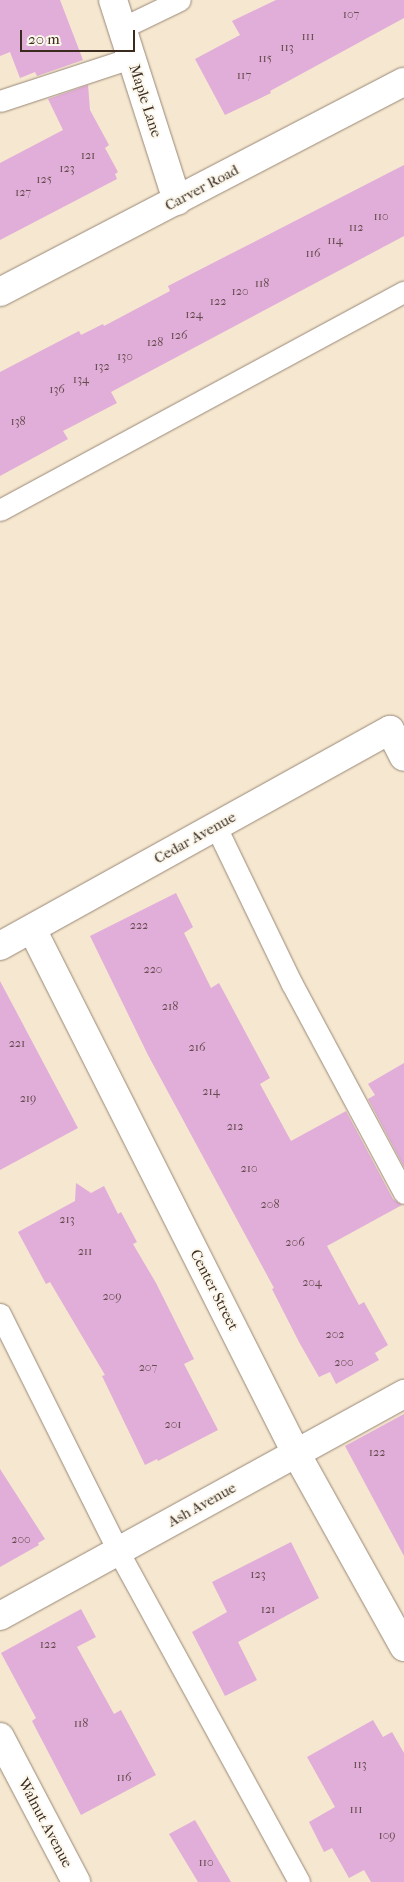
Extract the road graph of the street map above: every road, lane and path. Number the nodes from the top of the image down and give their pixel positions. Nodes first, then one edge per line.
1 (113, 0) edge
2 (180, 0) edge
3 (122, 28) junction
4 (131, 58) junction
5 (404, 82) edge
6 (0, 101) edge
7 (176, 201) junction
8 (0, 292) edge
9 (404, 292) edge
10 (0, 510) edge
11 (404, 757) edge
12 (216, 827) junction
13 (32, 929) junction
14 (0, 946) edge
15 (404, 1193) edge
16 (0, 1314) edge
17 (404, 1394) edge
18 (296, 1454) junction
19 (118, 1551) junction
20 (0, 1616) edge
21 (404, 1647) edge
22 (0, 1737) edge
23 (76, 1882) edge
24 (298, 1882) edge

1 - 3 street, Maple Lane
2 - 3 lane
3 - 4 street, Maple Lane
4 - 6 lane
4 - 7 street, Maple Lane
5 - 7 street, Carver Road
7 - 8 street, Carver Road
9 - 10 lane
11 - 12 street, Cedar Avenue
12 - 13 street, Cedar Avenue
12 - 15 lane
13 - 14 street, Cedar Avenue
13 - 18 street, Center Street
16 - 19 lane
17 - 18 street, Ash Avenue
18 - 19 street, Ash Avenue
18 - 21 street, Center Street
19 - 20 street, Ash Avenue
19 - 24 lane
22 - 23 street, Walnut Avenue

